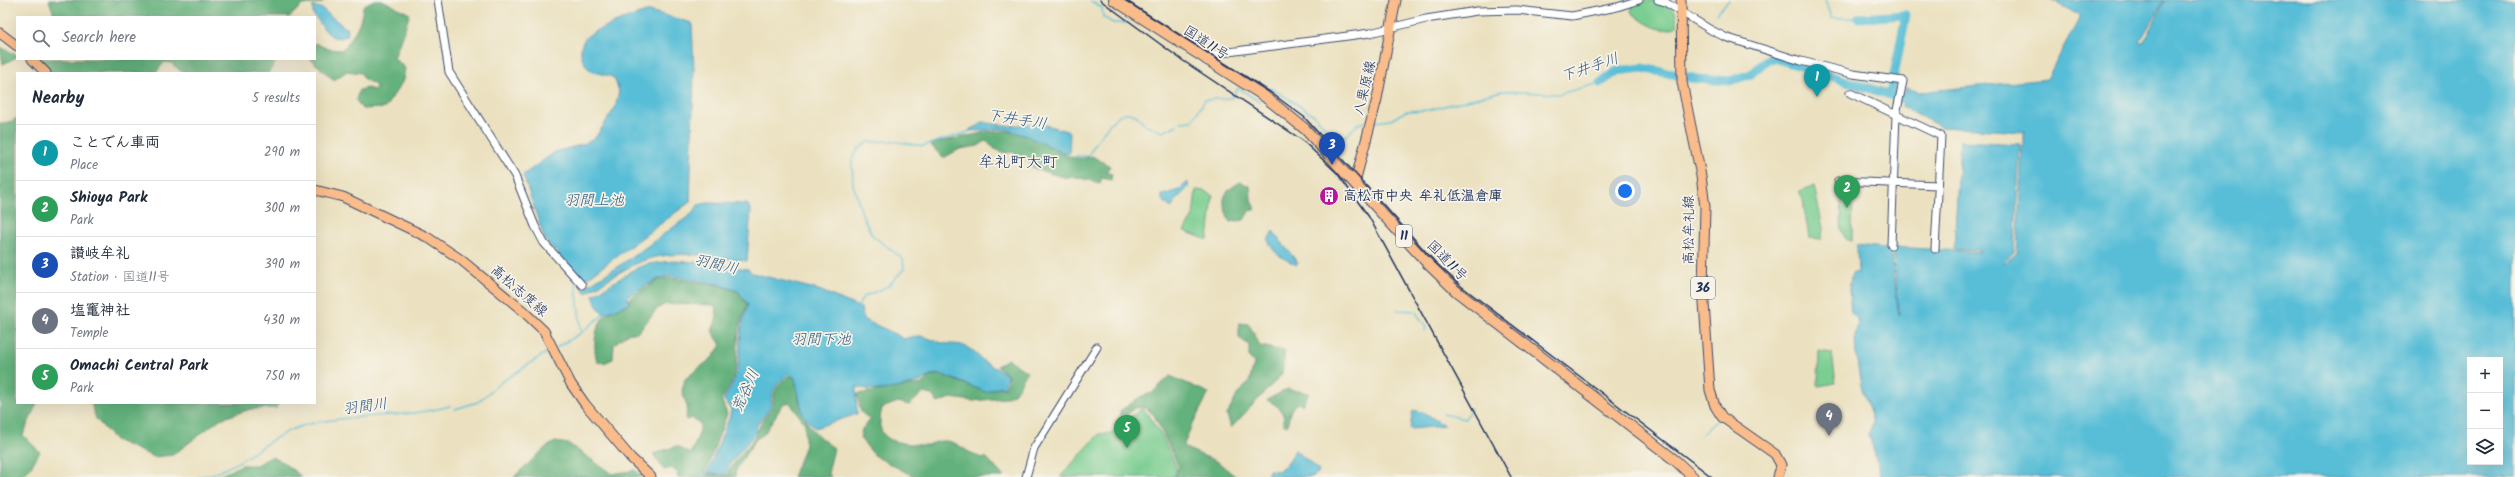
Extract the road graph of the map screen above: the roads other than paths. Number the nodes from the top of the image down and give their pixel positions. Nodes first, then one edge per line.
1 (438, 0) edge
2 (1114, 0) edge
3 (1396, 0) edge
4 (1639, 0) edge
5 (1658, 0) edge
6 (1681, 0) edge
7 (1680, 11) junction
8 (1392, 28) junction
9 (0, 34) edge
10 (16, 45) edge
11 (33, 60) edge
12 (1206, 61) junction
13 (45, 72) edge
14 (1850, 93) dead end
15 (1897, 112) junction
16 (1838, 181) dead end
17 (1355, 182) junction
18 (1894, 183) junction
19 (1938, 185) junction
20 (316, 190) edge
21 (1891, 245) dead end
22 (1935, 249) dead end
23 (582, 285) dead end
24 (1097, 347) dead end
25 (650, 477) edge
26 (1026, 477) edge
27 (1693, 477) edge
28 (1778, 477) edge

1 - 23 street
2 - 12 highway, 国道11号 / 11
3 - 8 main road, 八栗原線
4 - 8 street
5 - 7 street
6 - 7 main road, 高松牟礼線 / 36
7 - 15 street
7 - 28 main road, 高松牟礼線 / 36
8 - 12 street
8 - 17 main road, 八栗原線
9 - 10 main road
11 - 13 main road
12 - 17 highway, 国道11号 / 11
14 - 15 street
15 - 18 street
15 - 19 street
16 - 18 street
17 - 27 highway, 国道11号 / 11
18 - 19 street
18 - 21 street
19 - 22 street
20 - 25 main road, 高松志度線
24 - 26 street

